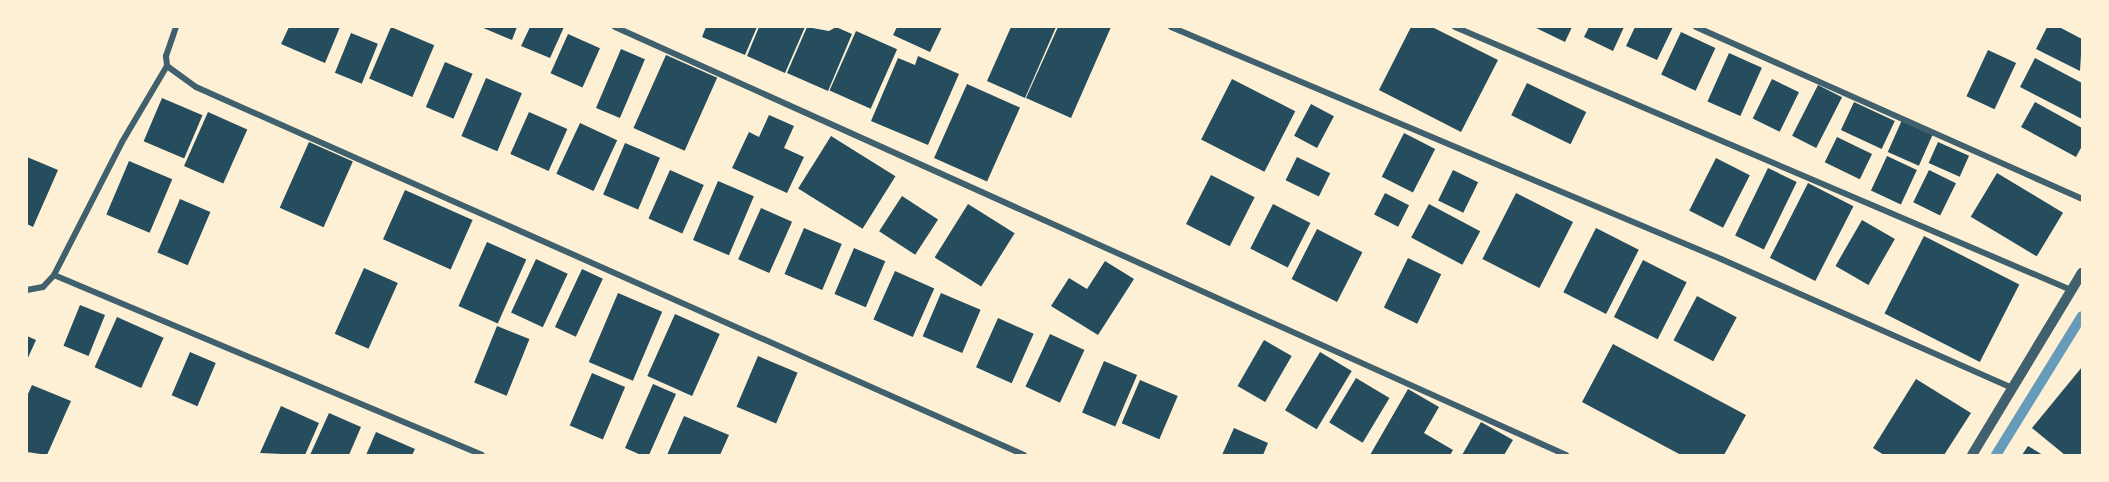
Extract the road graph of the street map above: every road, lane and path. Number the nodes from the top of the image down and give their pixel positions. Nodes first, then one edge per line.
1 (176, 27) edge
2 (615, 27) edge
3 (1171, 27) edge
4 (1455, 27) edge
5 (1696, 27) edge
6 (168, 66) junction
7 (2082, 199) edge
8 (2082, 273) edge
9 (54, 275) junction
10 (27, 290) edge
11 (2071, 290) junction
12 (2012, 388) junction
13 (482, 455) edge
14 (1024, 455) edge
15 (1566, 455) edge
16 (1972, 455) edge

1 - 6 street
2 - 15 street
3 - 12 street
4 - 11 street
5 - 7 street
6 - 9 street
6 - 14 street
8 - 11 street
9 - 10 street
9 - 13 street
11 - 12 street
12 - 16 street

